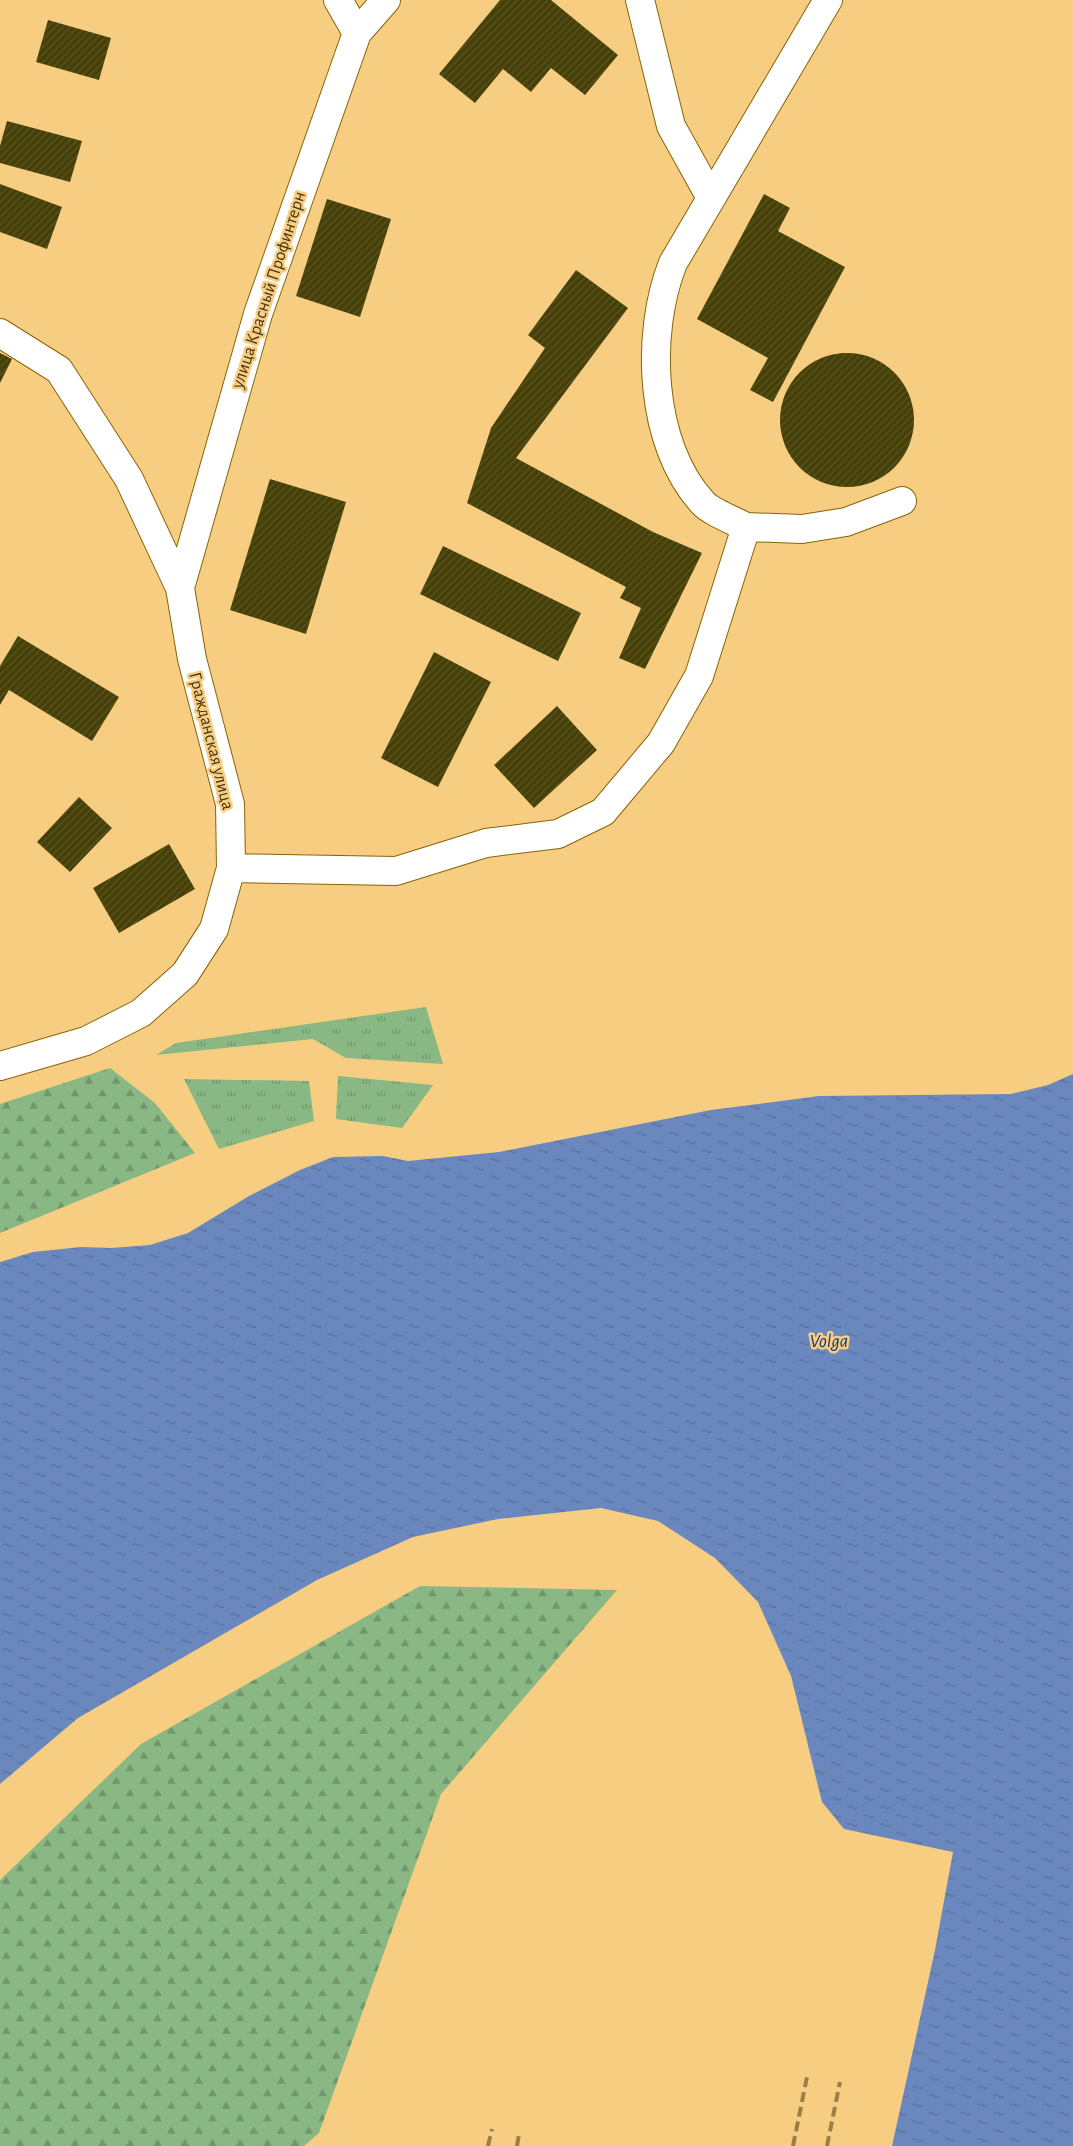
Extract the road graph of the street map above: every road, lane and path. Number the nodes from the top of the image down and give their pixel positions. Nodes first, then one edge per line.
1 (338, 0) edge
2 (386, 0) edge
3 (640, 0) edge
4 (828, 0) edge
5 (357, 33) junction
6 (711, 198) junction
7 (0, 333) edge
8 (902, 501) dead end
9 (746, 527) junction
10 (180, 588) junction
11 (231, 868) junction
12 (0, 1066) edge

1 - 5 street
2 - 5 street
3 - 6 street
4 - 6 street
5 - 10 street, улица Красный Профинтерн
6 - 9 street
7 - 10 street
8 - 9 street
9 - 11 street
10 - 11 street, Гражданская улица
11 - 12 street, Гражданская улица

